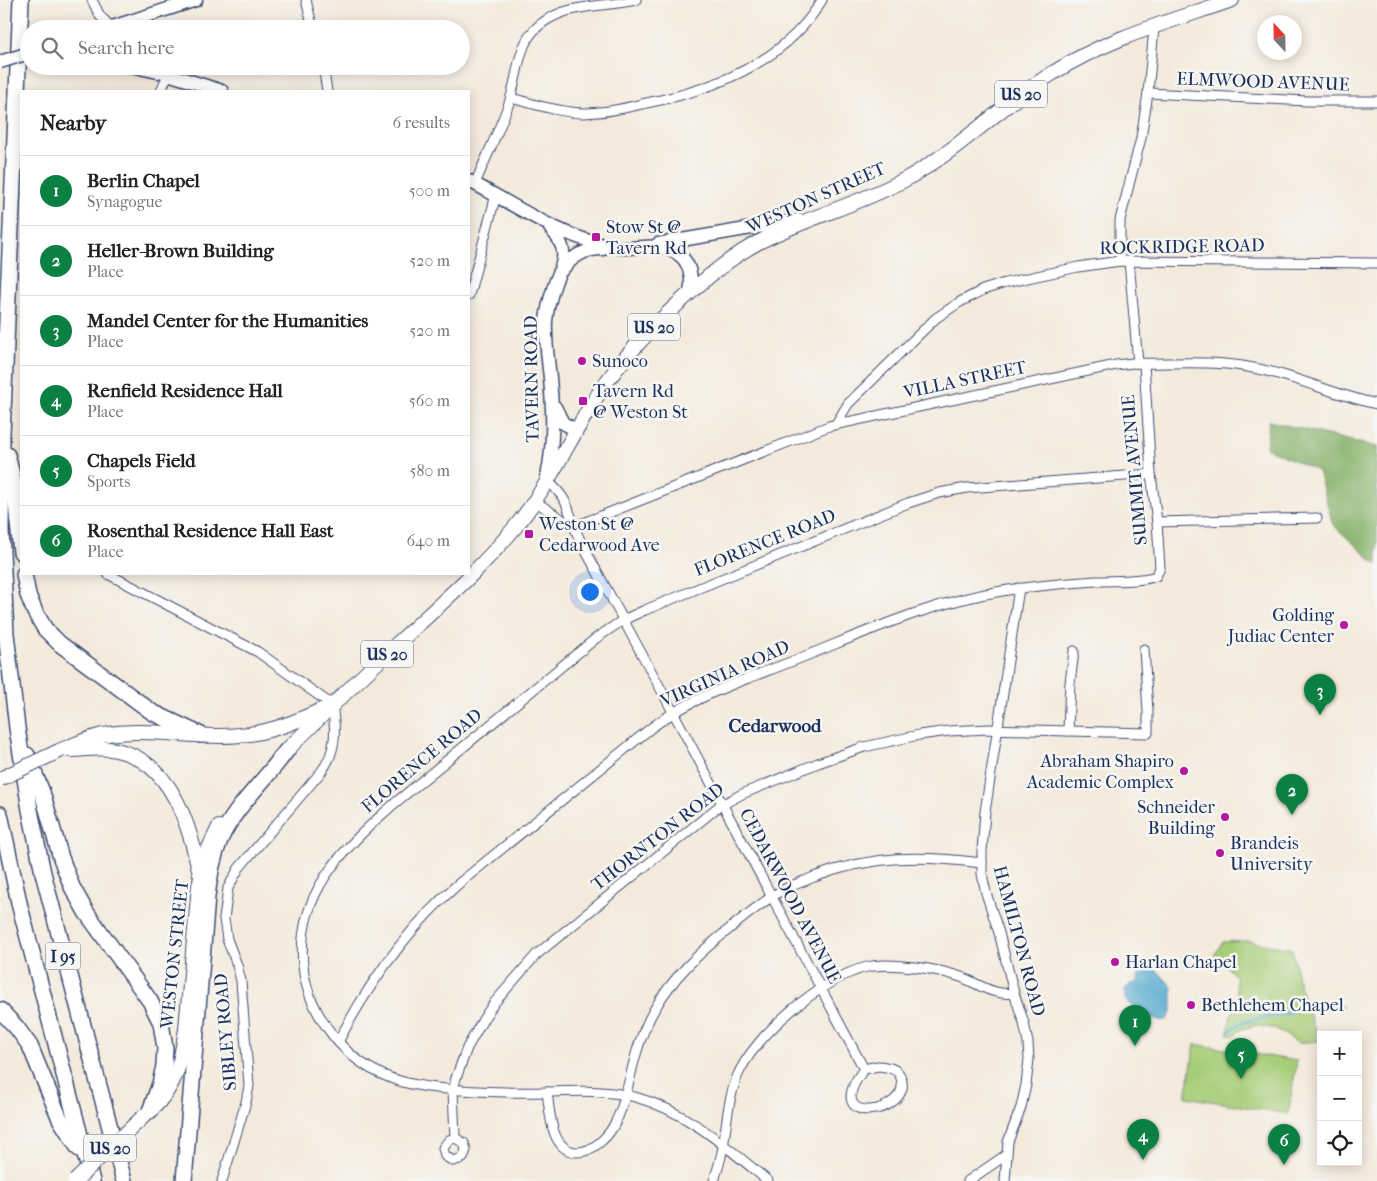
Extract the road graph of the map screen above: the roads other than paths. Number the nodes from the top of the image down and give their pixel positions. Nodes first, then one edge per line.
1 (21, 0) edge
2 (92, 0) edge
3 (196, 0) edge
4 (306, 0) edge
5 (636, 0) edge
6 (822, 0) edge
7 (1232, 0) edge
8 (20, 20) edge
9 (103, 20) edge
10 (134, 20) edge
11 (311, 20) edge
12 (20, 23) edge
13 (1154, 28) junction
14 (20, 56) edge
15 (0, 62) edge
16 (168, 75) edge
17 (170, 75) edge
18 (324, 75) edge
19 (205, 89) edge
20 (161, 90) edge
21 (327, 90) edge
22 (1148, 93) junction
23 (511, 98) junction
24 (1377, 101) edge
25 (472, 182) edge
26 (496, 195) junction
27 (825, 214) junction
28 (546, 224) junction
29 (646, 247) junction
30 (626, 248) junction
31 (1124, 261) junction
32 (1377, 262) edge
33 (562, 271) junction
34 (470, 291) edge
35 (690, 292) junction
36 (1141, 364) junction
37 (551, 395) junction
38 (1377, 404) edge
39 (836, 424) junction
40 (576, 430) junction
41 (2, 435) junction
42 (1152, 474) junction
43 (547, 482) junction
44 (535, 501) junction
45 (1317, 518) dead end
46 (1157, 522) junction
47 (573, 527) junction
48 (20, 542) edge
49 (1158, 573) joint
50 (24, 575) edge
51 (110, 575) edge
52 (1019, 588) junction
53 (623, 620) junction
54 (1144, 649) dead end
55 (1074, 650) dead end
56 (332, 705) junction
57 (673, 712) junction
58 (17, 728) junction
59 (998, 729) junction
60 (1068, 731) junction
61 (201, 735) junction
62 (59, 750) junction
63 (287, 750) junction
64 (0, 779) edge
65 (722, 804) junction
66 (0, 814) edge
67 (982, 863) junction
68 (201, 876) junction
69 (772, 897) junction
70 (821, 989) junction
71 (1014, 993) junction
72 (0, 1010) edge
73 (186, 1029) junction
74 (338, 1042) junction
75 (864, 1069) junction
76 (453, 1090) junction
77 (547, 1092) junction
78 (626, 1095) junction
79 (147, 1113) junction
80 (455, 1138) dead end
81 (723, 1144) junction
82 (1006, 1155) junction
83 (88, 1164) junction
84 (75, 1181) edge
85 (92, 1181) edge
86 (124, 1181) edge
87 (184, 1181) edge
88 (222, 1181) edge
89 (714, 1181) edge
90 (768, 1181) edge
91 (968, 1181) edge
92 (1006, 1181) edge

1 - 8 highway, I 95
2 - 9 street
3 - 10 street
4 - 11 street
5 - 23 street
6 - 23 street
7 - 13 main road, WESTON STREET / US 20
12 - 41 highway, I 95
13 - 22 street, SUMMIT AVENUE
13 - 27 main road, WESTON STREET / US 20
14 - 15 street, bridge
16 - 20 street
17 - 19 street
18 - 21 street
22 - 24 street, ELMWOOD AVENUE
22 - 31 street, SUMMIT AVENUE
23 - 25 street
25 - 26 street
26 - 28 street
26 - 34 street
27 - 29 street
27 - 35 main road, WESTON STREET / US 20
28 - 30 street
28 - 33 street, TAVERN ROAD
29 - 30 street
29 - 35 street
30 - 33 street
31 - 32 street, ROCKRIDGE ROAD
31 - 36 street, SUMMIT AVENUE
31 - 39 street, ROCKRIDGE ROAD
33 - 37 street, TAVERN ROAD
35 - 40 main road, WESTON STREET / US 20
36 - 38 street, VILLA STREET
36 - 39 street, VILLA STREET
36 - 42 street, SUMMIT AVENUE
37 - 40 street
37 - 43 street, TAVERN ROAD
39 - 47 street, VILLA STREET
40 - 43 main road, WESTON STREET / US 20
41 - 48 highway
41 - 58 highway, I 95
42 - 46 street, SUMMIT AVENUE
42 - 53 street, FLORENCE ROAD
43 - 44 main road, WESTON STREET / US 20
43 - 47 street, CEDARWOOD AVENUE
44 - 47 street, CEDARWOOD AVENUE
44 - 56 main road, WESTON STREET / US 20
45 - 46 street
46 - 49 street, SUMMIT AVENUE
47 - 53 street, CEDARWOOD AVENUE
49 - 52 street, VIRGINIA ROAD
50 - 61 highway
51 - 56 street
52 - 57 street, VIRGINIA ROAD
52 - 59 street, HAMILTON ROAD
53 - 57 street, CEDARWOOD AVENUE
53 - 74 street, FLORENCE ROAD
54 - 60 street, THORNTON ROAD
55 - 60 street
56 - 61 main road, WESTON STREET / US 20
56 - 63 main road, WESTON STREET / US 20
56 - 88 street, SIBLEY ROAD
57 - 65 street, CEDARWOOD AVENUE
57 - 74 street, VIRGINIA ROAD
58 - 79 highway
58 - 86 highway, I 95
59 - 60 street, THORNTON ROAD
59 - 65 street, THORNTON ROAD
59 - 67 street, HAMILTON ROAD
61 - 62 main road, WESTON STREET / US 20
62 - 64 main road, WESTON STREET / US 20, bridge
62 - 68 main road
63 - 68 main road, WESTON STREET / US 20
63 - 87 highway
65 - 69 street, CEDARWOOD AVENUE
65 - 76 street, THORNTON ROAD
66 - 83 highway, I 95
67 - 69 street
67 - 71 street, HAMILTON ROAD
68 - 73 main road, WESTON STREET / US 20
69 - 70 street, CEDARWOOD AVENUE
69 - 78 street
70 - 71 street
70 - 75 street, CEDARWOOD AVENUE
70 - 81 street
71 - 82 street, HAMILTON ROAD
72 - 83 highway
73 - 79 main road, WESTON STREET / US 20
73 - 87 highway
74 - 76 street, FLORENCE ROAD
75 - 75 street
76 - 77 street, FLORENCE ROAD
76 - 80 street, THORNTON ROAD
77 - 78 street, FLORENCE ROAD
77 - 78 street
78 - 81 street, FLORENCE ROAD
79 - 84 main road, WESTON STREET / US 20, bridge
81 - 89 street
81 - 90 street, FLORENCE ROAD
82 - 91 street
82 - 92 street, HAMILTON ROAD
83 - 85 highway, I 95

